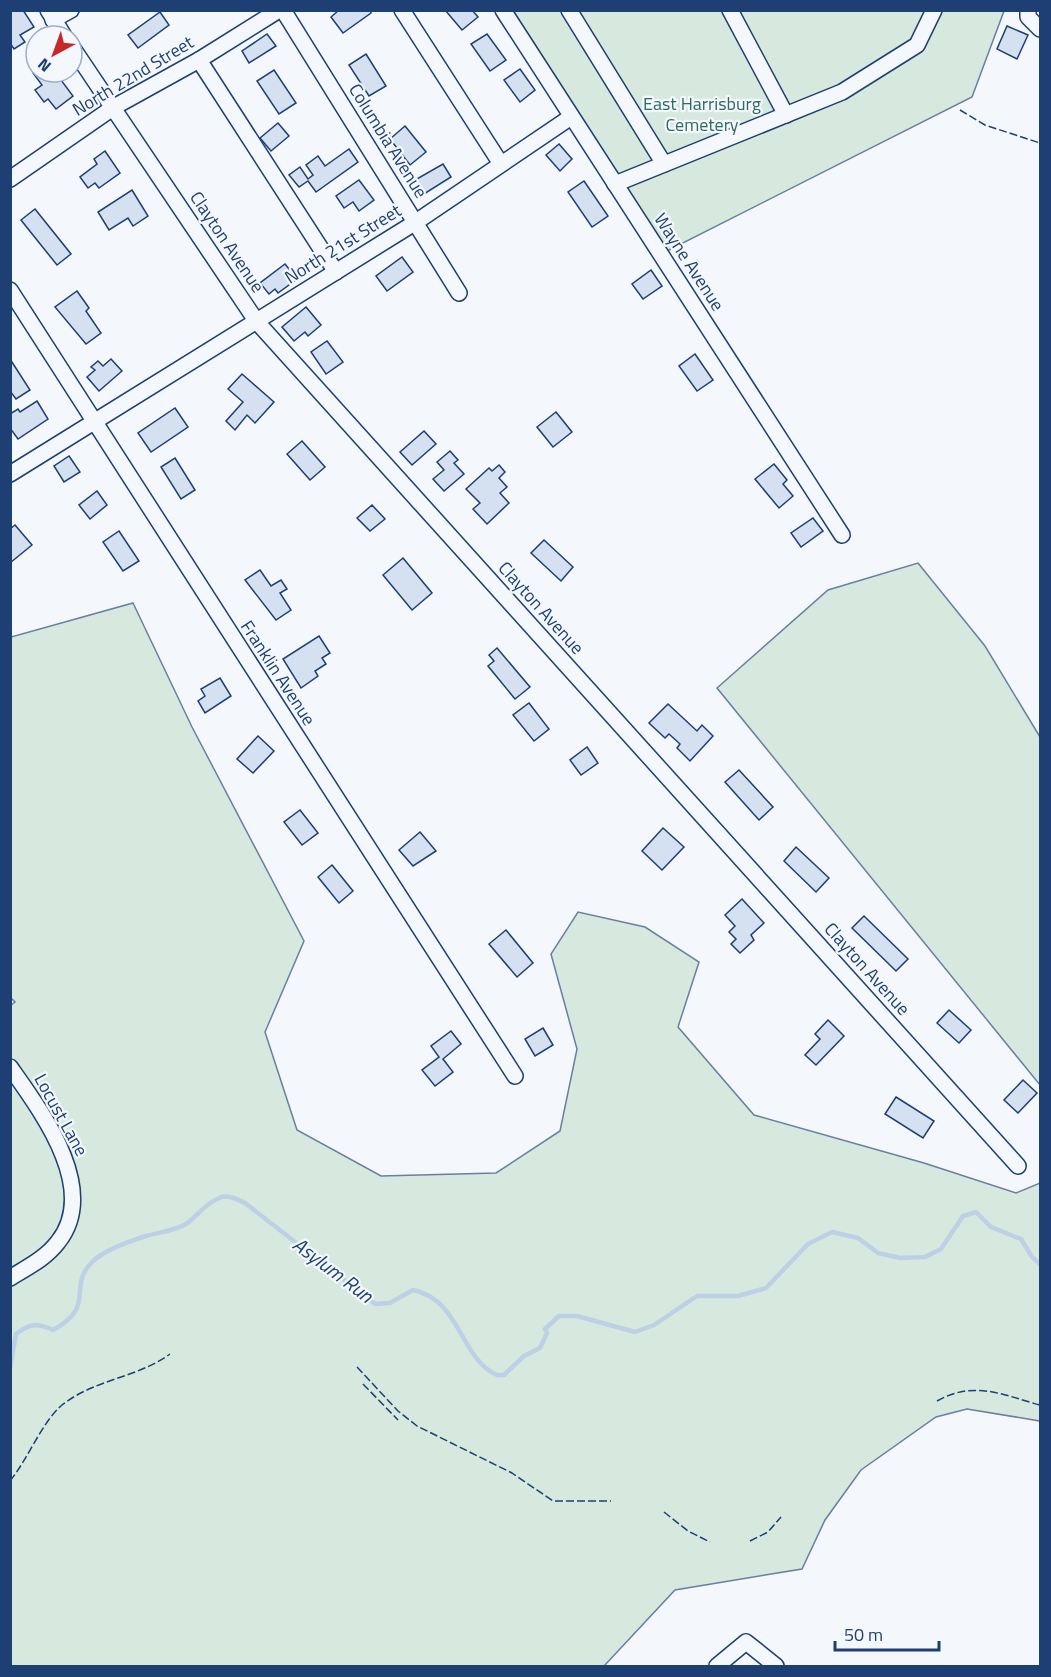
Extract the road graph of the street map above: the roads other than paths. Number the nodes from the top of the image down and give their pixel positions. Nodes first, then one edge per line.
1 (71, 10) edge
2 (281, 10) edge
3 (402, 10) edge
4 (503, 10) edge
5 (569, 10) edge
6 (730, 10) edge
7 (934, 10) edge
8 (1028, 10) edge
9 (51, 15) edge
10 (1041, 29) edge
11 (199, 60) junction
12 (84, 64) edge
13 (114, 107) junction
14 (786, 115) junction
15 (571, 117) junction
16 (501, 164) junction
17 (664, 164) junction
18 (10, 179) edge
19 (615, 184) junction
20 (416, 222) junction
21 (336, 272) junction
22 (10, 290) edge
23 (459, 293) dead end
24 (257, 322) junction
25 (94, 423) junction
26 (10, 474) edge
27 (842, 535) dead end
28 (10, 1067) edge
29 (515, 1076) dead end
30 (1018, 1166) dead end
31 (10, 1278) edge
32 (717, 1666) edge
33 (776, 1666) edge

1 - 9 street
2 - 11 street, North 22nd Street
2 - 20 street, Columbia Avenue
3 - 16 street
4 - 15 street, Wayne Avenue
5 - 17 street
6 - 14 street
7 - 14 street
8 - 10 street
11 - 13 street, North 22nd Street
11 - 21 street
12 - 13 street, Clayton Avenue
13 - 18 street, North 22nd Street
13 - 24 street, Clayton Avenue
14 - 17 street
15 - 16 street, North 21st Street
15 - 19 street, Wayne Avenue
16 - 20 street, North 21st Street
17 - 19 street
19 - 27 street, Wayne Avenue
20 - 21 street, North 21st Street
20 - 23 street, Columbia Avenue
21 - 24 street, North 21st Street
22 - 25 street, Franklin Avenue
24 - 25 street, North 21st Street
24 - 30 street, Clayton Avenue
25 - 26 street, North 21st Street
25 - 29 street, Franklin Avenue
28 - 31 street, Locust Lane
32 - 33 street

